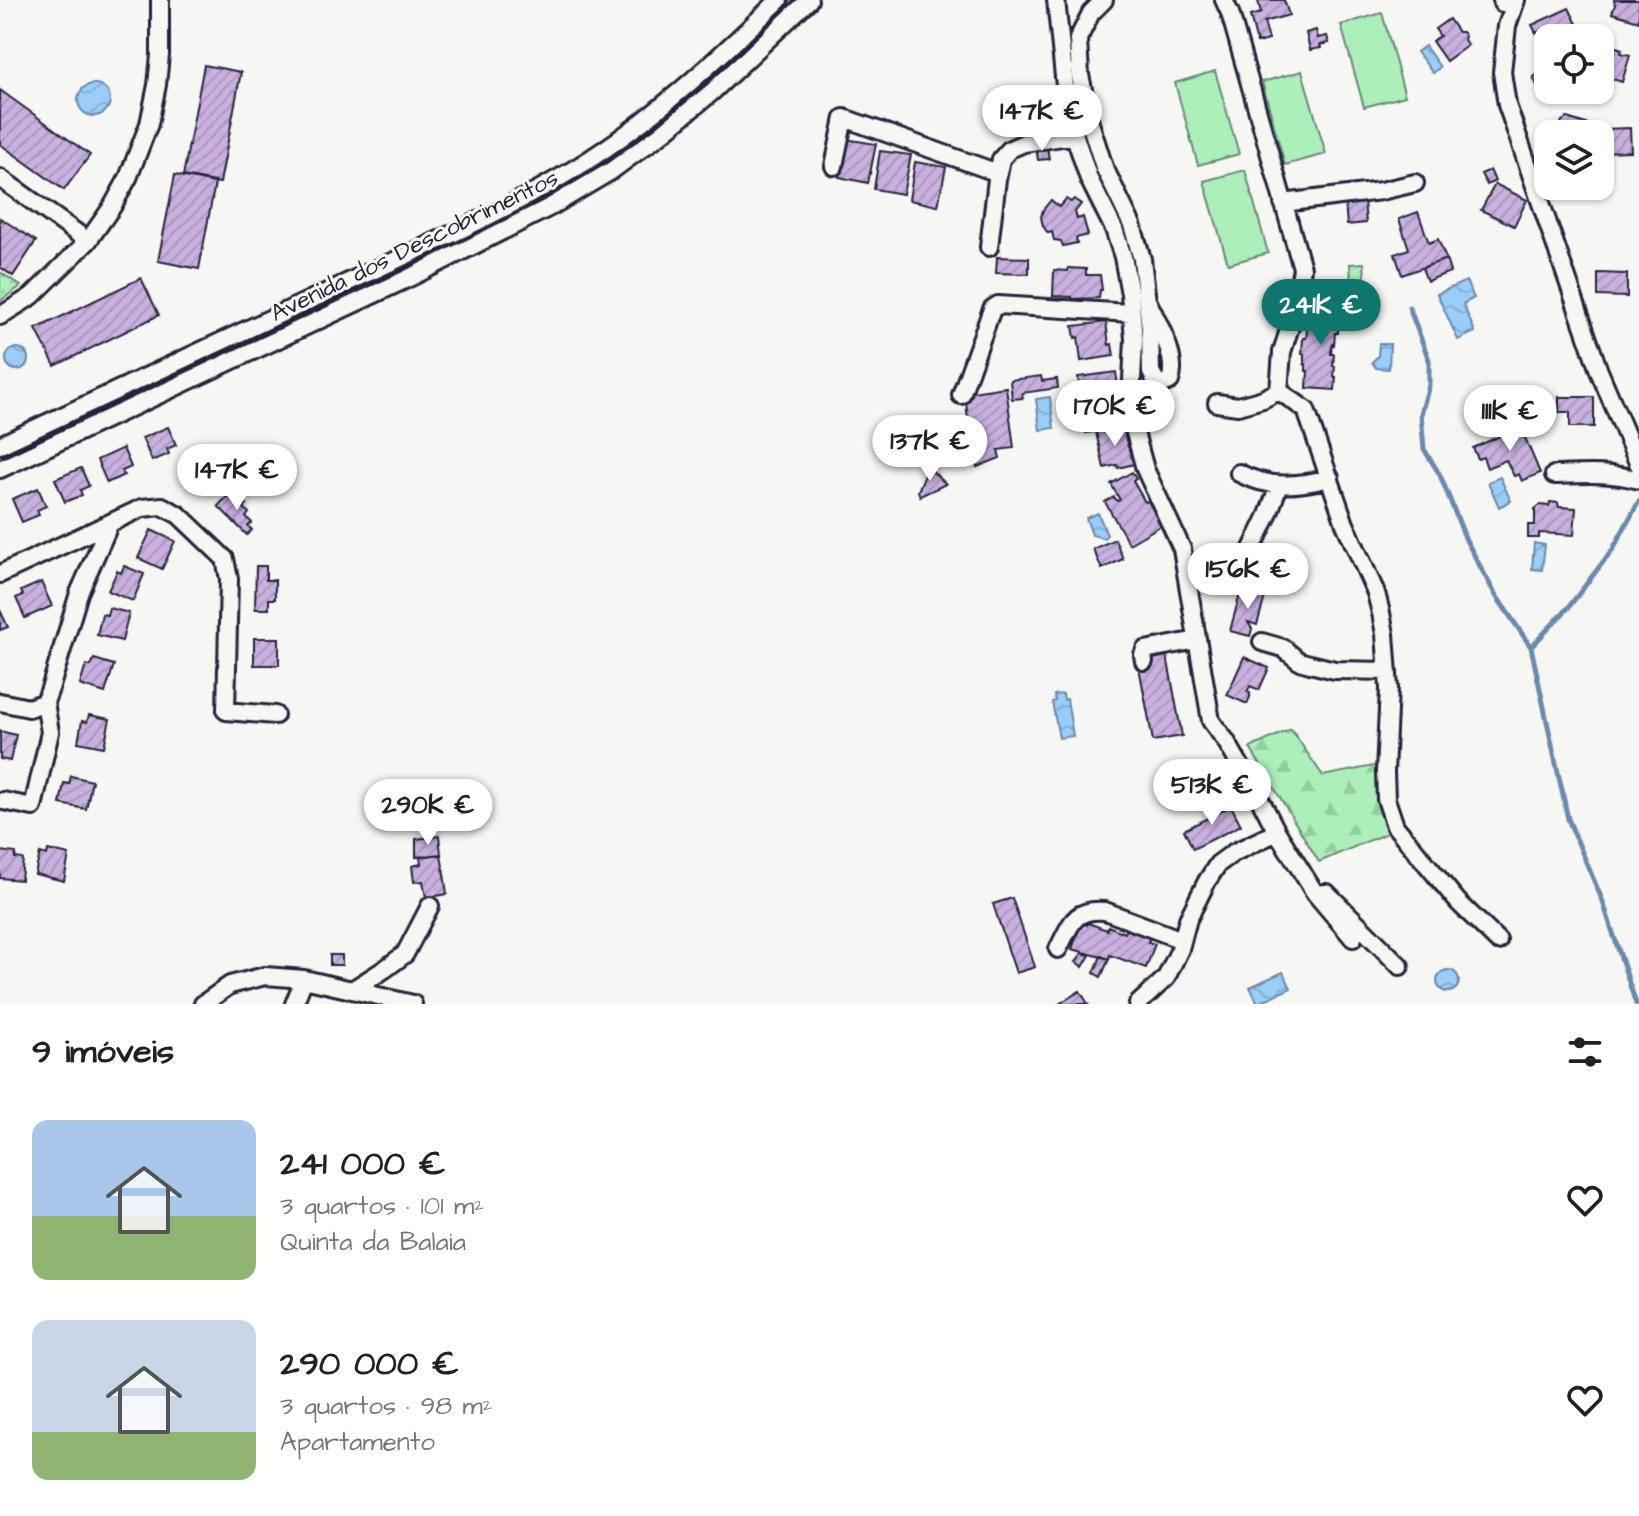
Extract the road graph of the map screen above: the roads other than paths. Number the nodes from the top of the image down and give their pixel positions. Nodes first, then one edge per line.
1 (160, 0) edge
2 (779, 0) edge
3 (809, 0) edge
4 (1056, 0) edge
5 (1104, 0) edge
6 (1224, 0) edge
7 (1506, 1) edge
8 (1075, 135) junction
9 (834, 166) dead end
10 (998, 173) junction
11 (0, 178) edge
12 (1415, 183) dead end
13 (1283, 203) junction
14 (88, 241) junction
15 (989, 247) dead end
16 (1147, 300) dead end
17 (1131, 313) junction
18 (0, 316) edge
19 (1279, 391) junction
20 (961, 395) dead end
21 (1217, 403) dead end
22 (0, 445) edge
23 (1639, 465) edge
24 (0, 469) edge
25 (1239, 473) dead end
26 (1554, 475) dead end
27 (1330, 478) junction
28 (1639, 480) edge
29 (1279, 485) junction
30 (110, 523) junction
31 (1247, 559) dead end
32 (0, 574) edge
33 (1197, 640) junction
34 (1262, 642) dead end
35 (1144, 661) dead end
36 (1388, 671) junction
37 (0, 702) edge
38 (45, 702) junction
39 (275, 715) dead end
40 (3, 801) dead end
41 (1277, 832) junction
42 (1315, 893) junction
43 (430, 906) dead end
44 (1353, 938) dead end
45 (1182, 940) junction
46 (1498, 941) dead end
47 (1058, 949) dead end
48 (1400, 966) dead end
49 (304, 979) junction
50 (352, 990) junction
51 (203, 1004) edge
52 (294, 1004) edge
53 (413, 1004) edge
54 (1138, 1004) edge

1 - 14 street
2 - 22 street, Avenida dos Descobrimentos
3 - 24 street, Avenida dos Descobrimentos
4 - 8 street
5 - 16 street
6 - 13 street
7 - 23 street
8 - 10 street
8 - 17 street
9 - 10 street
10 - 15 street
11 - 14 street
12 - 13 street
13 - 19 street
14 - 18 street
17 - 20 street
17 - 33 street
19 - 21 street
19 - 27 street
25 - 29 street
26 - 28 street
27 - 29 street
27 - 36 street
29 - 31 street
30 - 32 street
30 - 38 street
30 - 39 street
33 - 35 street
33 - 41 street
34 - 36 street
36 - 46 street
37 - 38 street
38 - 40 street
41 - 42 street
41 - 45 street
42 - 44 street
42 - 48 street
43 - 50 street
45 - 47 street
45 - 54 street
49 - 50 street
49 - 51 street
49 - 52 street
50 - 53 street

